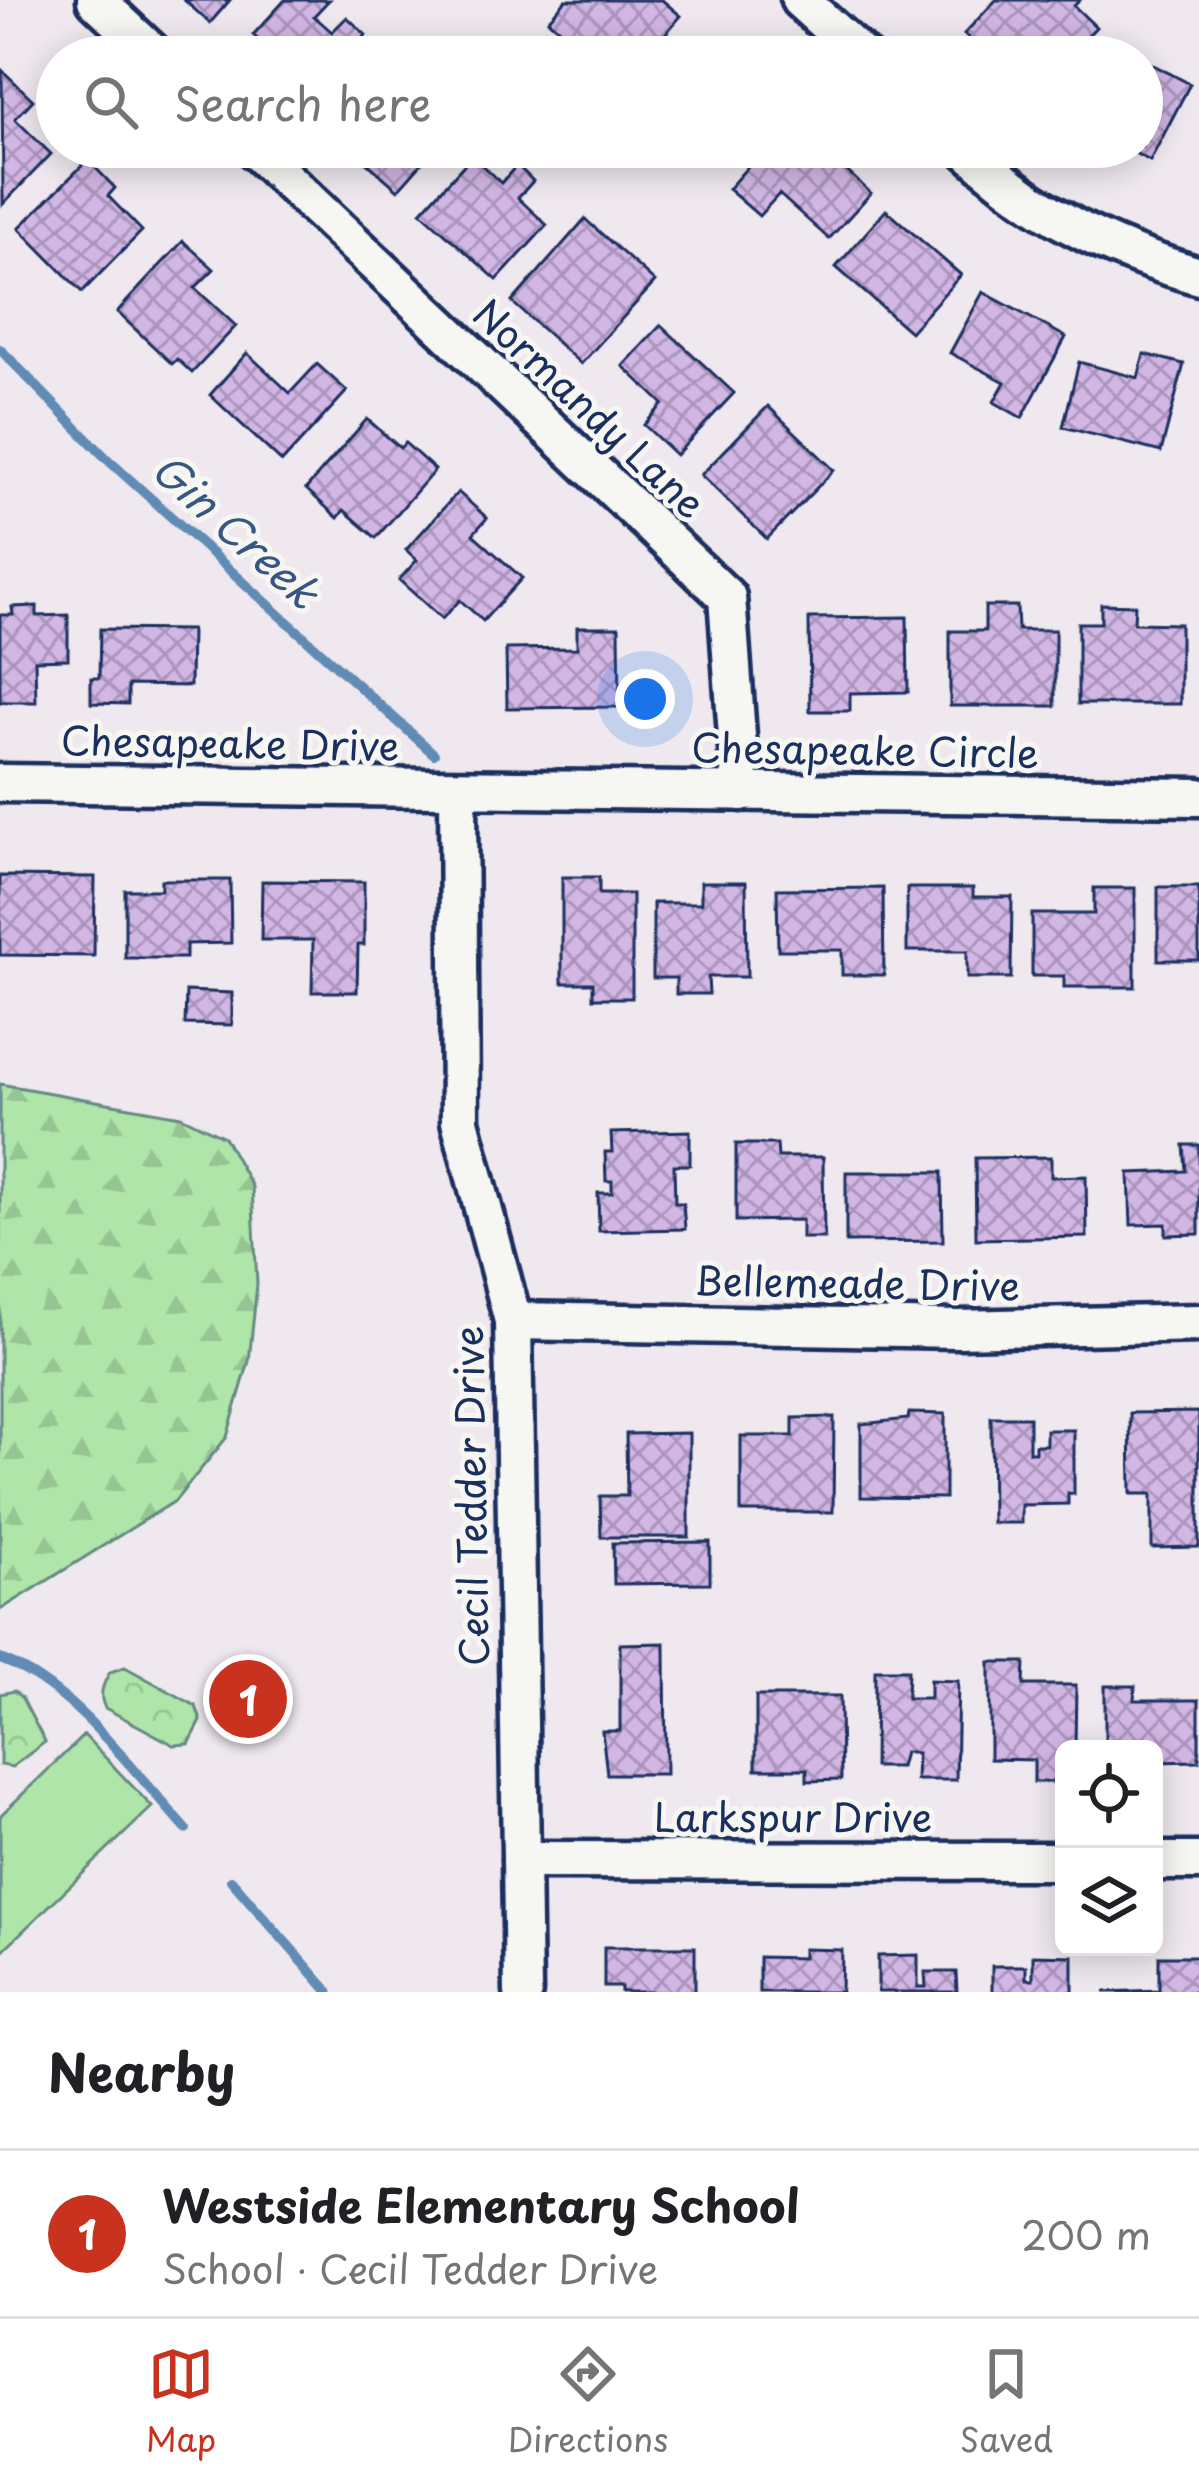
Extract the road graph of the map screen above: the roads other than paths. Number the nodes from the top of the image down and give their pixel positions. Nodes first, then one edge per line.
1 (96, 0) edge
2 (800, 0) edge
3 (135, 36) edge
4 (840, 36) edge
5 (274, 168) edge
6 (986, 168) edge
7 (1199, 276) edge
8 (0, 783) edge
9 (458, 789) junction
10 (741, 792) junction
11 (1199, 797) edge
12 (514, 1321) junction
13 (1199, 1323) edge
14 (521, 1860) junction
15 (1055, 1861) edge
16 (1163, 1861) edge
17 (1199, 1861) edge
18 (523, 1992) edge

1 - 3 street
2 - 4 street
5 - 10 street, Normandy Lane
6 - 7 street
8 - 9 street, Chesapeake Drive
9 - 10 street, Chesapeake Circle
9 - 12 street, Cecil Tedder Drive
10 - 11 street, Chesapeake Circle
12 - 13 street, Bellemeade Drive
12 - 14 street, Cecil Tedder Drive
14 - 15 street, Larkspur Drive
14 - 18 street, Cecil Tedder Drive
16 - 17 street

